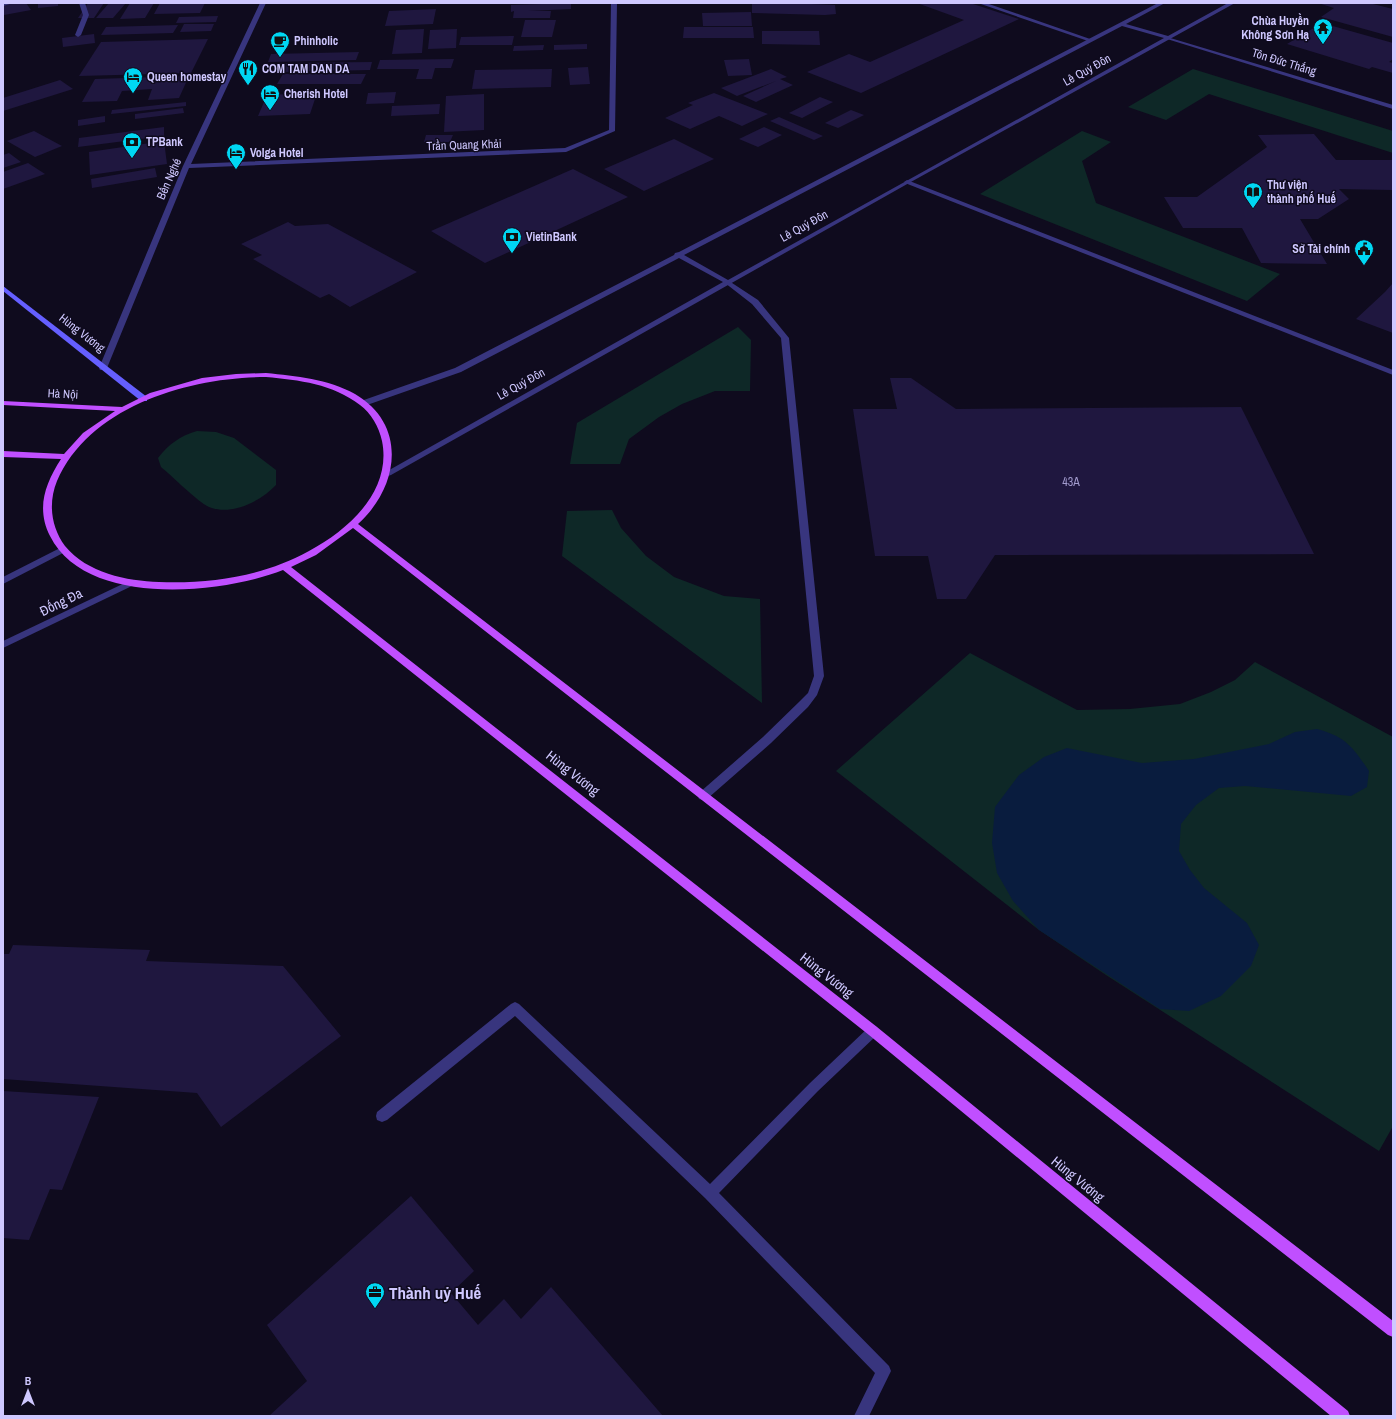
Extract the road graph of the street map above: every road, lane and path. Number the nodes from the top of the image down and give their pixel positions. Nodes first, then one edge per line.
1 (10, 3) edge
2 (82, 3) edge
3 (262, 3) edge
4 (614, 3) edge
5 (981, 3) edge
6 (1162, 3) edge
7 (1232, 3) edge
8 (3, 4) edge
9 (1122, 24) junction
10 (78, 35) dead end
11 (1169, 38) junction
12 (1090, 40) junction
13 (1393, 108) edge
14 (186, 166) junction
15 (907, 182) junction
16 (677, 254) junction
17 (727, 282) junction
18 (3, 288) edge
19 (103, 368) junction
20 (1393, 373) edge
21 (144, 399) junction
22 (3, 403) edge
23 (364, 403) junction
24 (123, 409) junction
25 (3, 454) edge
26 (64, 457) junction
27 (388, 473) junction
28 (353, 524) junction
29 (62, 550) junction
30 (284, 566) junction
31 (3, 581) edge
32 (131, 583) junction
33 (3, 645) edge
34 (703, 796) junction
35 (873, 1031) junction
36 (382, 1116) dead end
37 (710, 1193) junction
38 (1393, 1330) edge
39 (861, 1416) edge
40 (1344, 1416) edge

1 - 8 street
2 - 10 street
3 - 14 street, Bến Nghé
4 - 14 street, Trần Quang Khải
5 - 12 street
6 - 9 street, Lê Quý Đôn
7 - 11 street, Lê Quý Đôn
9 - 11 street, Tôn Đức Thắng
9 - 12 street, Lê Quý Đôn
11 - 13 street, Tôn Đức Thắng
11 - 15 street, Lê Quý Đôn
12 - 16 street, Lê Quý Đôn
14 - 19 street, Bến Nghé
15 - 17 street, Lê Quý Đôn
15 - 20 street
16 - 17 street
16 - 23 street, Lê Quý Đôn
17 - 27 street, Lê Quý Đôn
17 - 34 street
18 - 19 main road, Hùng Vương
19 - 21 main road, Hùng Vương
21 - 23 main road
21 - 24 main road
22 - 24 main road, Hà Nội
23 - 27 main road
24 - 26 main road
25 - 26 main road
26 - 29 main road
27 - 28 main road
28 - 30 main road
28 - 34 main road
29 - 31 street
29 - 32 main road
30 - 32 main road
30 - 35 main road, Hùng Vương
32 - 33 street, Đống Đa
34 - 38 main road
35 - 37 street
35 - 40 main road, Hùng Vương
36 - 37 street
37 - 39 street

